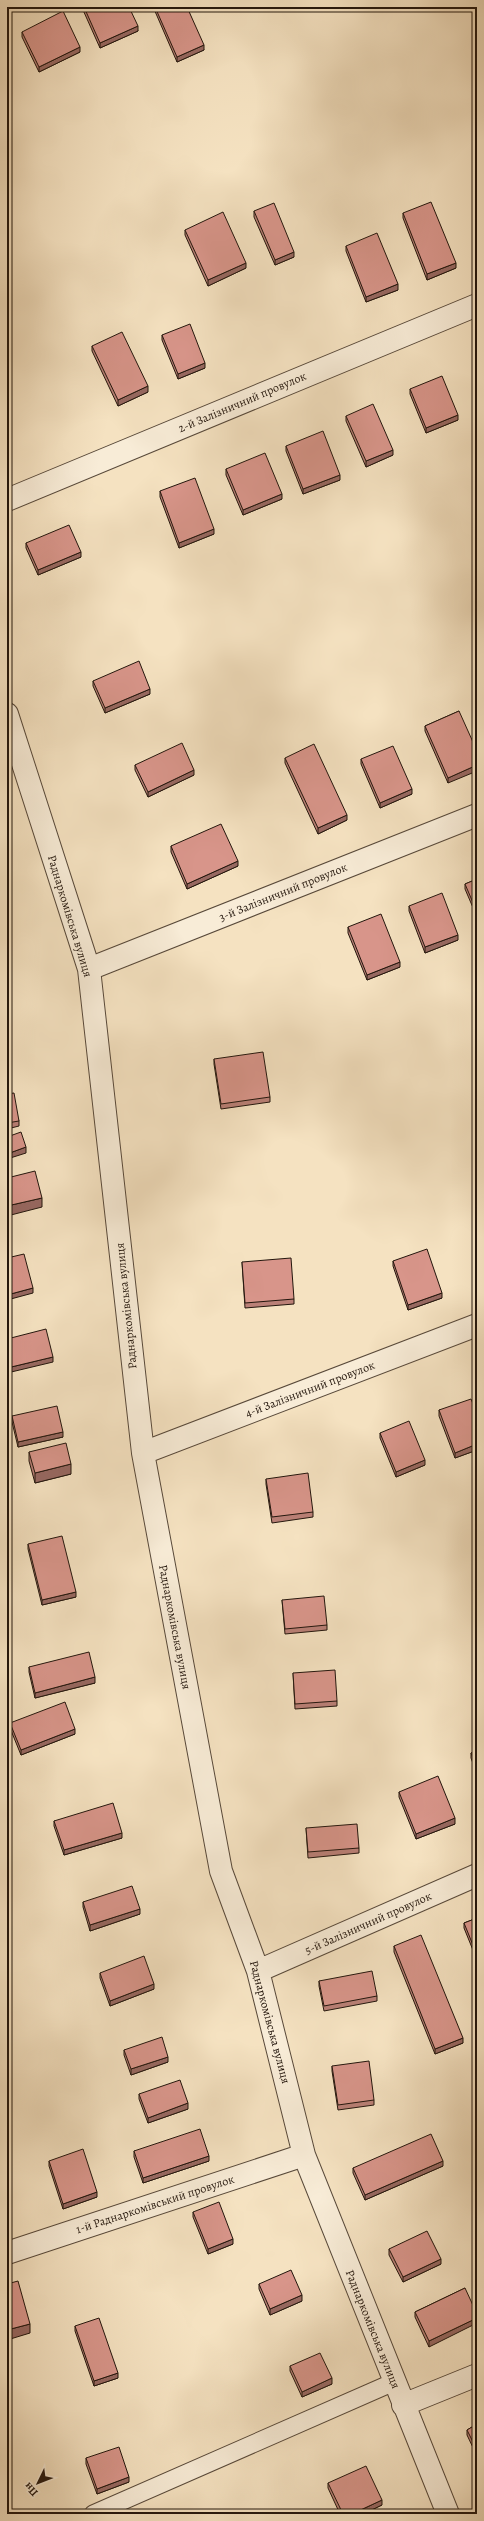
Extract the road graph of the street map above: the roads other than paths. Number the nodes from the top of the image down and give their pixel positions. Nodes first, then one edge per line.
1 (477, 305) edge
2 (7, 500) edge
3 (7, 714) edge
4 (477, 814) edge
5 (89, 969) junction
6 (477, 1326) edge
7 (143, 1453) junction
8 (477, 1875) edge
9 (258, 1971) junction
10 (304, 2155) junction
11 (7, 2253) edge
12 (477, 2375) edge
13 (394, 2382) junction
14 (403, 2405) junction
15 (93, 2514) edge
16 (448, 2514) edge

1 - 2 street, 2-й Залізничний провулок
3 - 5 street, Раднаркомівська вулиця
4 - 5 street, 3-й Залізничний провулок
5 - 7 street, Раднаркомівська вулиця
6 - 7 street, 4-й Залізничний провулок
7 - 9 street, Раднаркомівська вулиця
8 - 9 street, 5-й Залізничний провулок
9 - 10 street, Раднаркомівська вулиця
10 - 11 street, 1-й Раднаркомівський провулок
10 - 13 street, Раднаркомівська вулиця
12 - 14 street
13 - 14 street, Раднаркомівська вулиця
13 - 15 lane
14 - 16 street, Раднаркомівська вулиця

